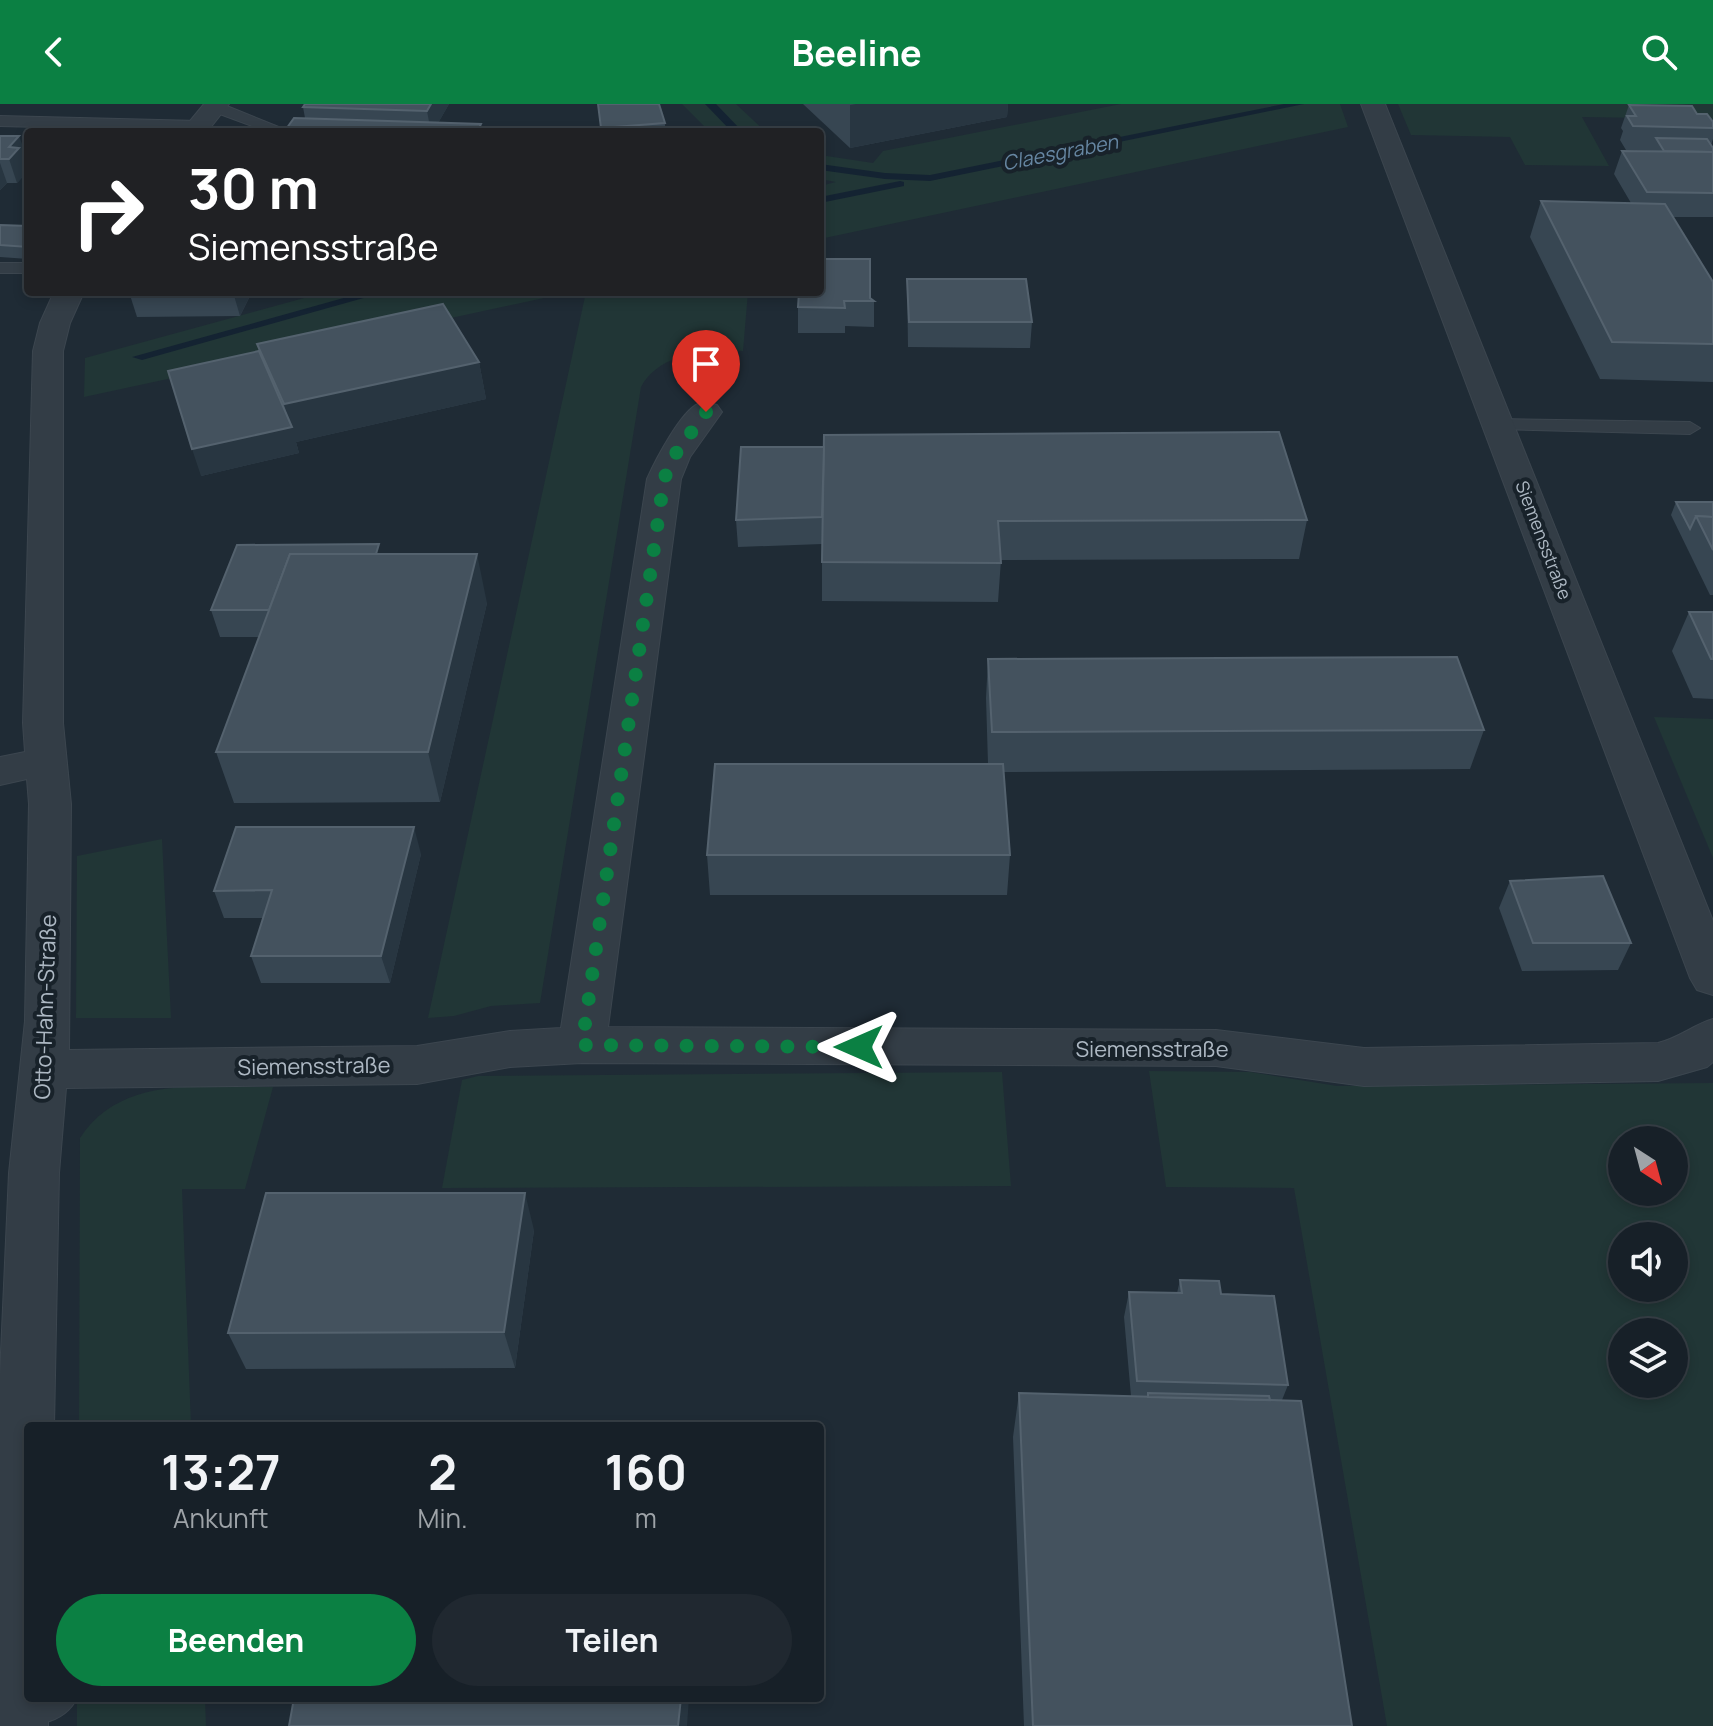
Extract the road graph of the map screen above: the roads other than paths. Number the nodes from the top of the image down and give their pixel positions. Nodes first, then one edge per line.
1 (1373, 104) edge
2 (206, 117) edge
3 (0, 121) edge
4 (262, 128) edge
5 (0, 268) edge
6 (24, 268) edge
7 (67, 296) edge
8 (706, 412) dead end
9 (1499, 425) junction
10 (1690, 428) dead end
11 (45, 762) junction
12 (0, 771) edge
13 (1713, 978) edge
14 (1713, 1037) edge
15 (582, 1045) junction
16 (44, 1069) junction
17 (29, 1422) edge
18 (24, 1626) edge
19 (22, 1717) edge

1 - 9 street, Siemensstraße
2 - 3 lane
2 - 4 lane
5 - 6 lane
7 - 11 street, Otto-Hahn-Straße
8 - 15 street
9 - 10 lane
9 - 13 street, Siemensstraße
11 - 12 street
11 - 16 street, Otto-Hahn-Straße
14 - 15 street, Siemensstraße
15 - 16 street, Siemensstraße
16 - 17 street, Otto-Hahn-Straße
18 - 19 street, Otto-Hahn-Straße

